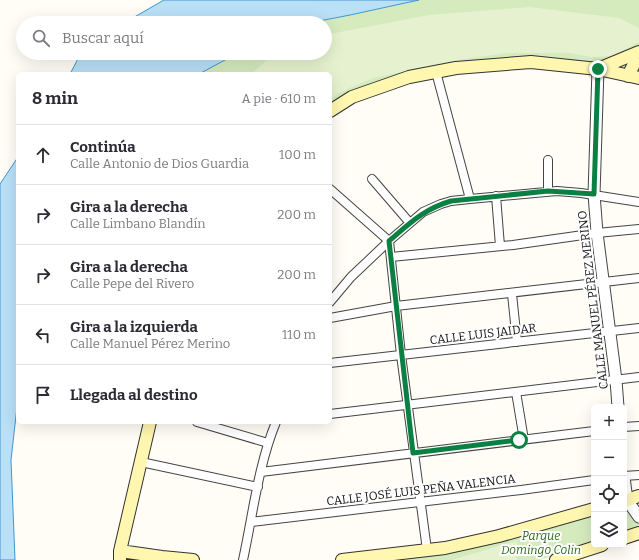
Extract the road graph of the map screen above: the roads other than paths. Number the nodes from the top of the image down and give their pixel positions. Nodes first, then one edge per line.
1 (639, 53) edge
2 (598, 69) junction
3 (436, 72) junction
4 (633, 77) edge
5 (332, 110) edge
6 (548, 160) dead end
7 (372, 179) dead end
8 (332, 191) edge
9 (548, 191) junction
10 (594, 194) junction
11 (496, 196) junction
12 (470, 198) junction
13 (639, 202) edge
14 (410, 223) junction
15 (639, 229) edge
16 (597, 233) junction
17 (389, 241) junction
18 (500, 246) junction
19 (391, 257) junction
20 (639, 278) edge
21 (604, 282) junction
22 (512, 294) junction
23 (332, 300) edge
24 (396, 306) junction
25 (332, 318) edge
26 (639, 328) edge
27 (609, 331) junction
28 (517, 342) junction
29 (401, 355) junction
30 (332, 363) edge
31 (639, 377) edge
32 (616, 380) junction
33 (516, 392) junction
34 (407, 404) junction
35 (618, 404) edge
36 (332, 414) edge
37 (150, 424) edge
38 (204, 424) edge
39 (275, 424) edge
40 (639, 426) edge
41 (627, 428) edge
42 (591, 431) edge
43 (524, 440) junction
44 (268, 443) junction
45 (413, 453) junction
46 (141, 462) junction
47 (261, 472) junction
48 (639, 474) edge
49 (627, 476) edge
50 (591, 480) edge
51 (258, 487) junction
52 (639, 496) edge
53 (627, 500) edge
54 (627, 501) edge
55 (421, 502) junction
56 (591, 510) edge
57 (639, 517) edge
58 (251, 522) junction
59 (639, 533) edge
60 (627, 537) edge
61 (593, 548) edge
62 (427, 550) junction
63 (120, 555) edge
64 (362, 559) edge
65 (193, 560) edge
66 (243, 560) edge
67 (342, 560) edge
68 (556, 560) edge

1 - 2 main road
1 - 4 main road
2 - 3 main road
2 - 4 main road
2 - 10 street, CALLE MANUEL PÉREZ MERINO
3 - 5 main road
3 - 12 street
6 - 9 street
7 - 14 street
8 - 17 street
9 - 10 street
9 - 11 street
10 - 13 street
10 - 16 street, CALLE MANUEL PÉREZ MERINO
11 - 12 street
11 - 18 street
12 - 14 street
14 - 17 street
15 - 16 street
16 - 18 street
16 - 21 street, CALLE MANUEL PÉREZ MERINO
17 - 19 street
17 - 23 street
18 - 19 street
19 - 24 street
20 - 21 street
21 - 22 street
21 - 27 street, CALLE MANUEL PÉREZ MERINO
22 - 24 street
22 - 28 street
24 - 25 street
24 - 29 street
26 - 27 street, CALLE LUIS JAIDAR
27 - 28 street, CALLE LUIS JAIDAR
27 - 32 street, CALLE MANUEL PÉREZ MERINO
28 - 29 street, CALLE LUIS JAIDAR
29 - 30 street, CALLE LUIS JAIDAR
29 - 34 street
31 - 32 street
32 - 33 street
32 - 35 street, CALLE MANUEL PÉREZ MERINO
33 - 34 street
33 - 43 street
34 - 36 street
34 - 45 street
37 - 46 main road
38 - 44 street
39 - 44 street
40 - 41 street
42 - 43 street
43 - 45 street
44 - 47 street
45 - 47 street
45 - 55 street
46 - 51 street
46 - 63 main road
47 - 51 street
48 - 49 street
50 - 55 street, CALLE JOSÉ LUIS PEÑA VALENCIA
51 - 58 street
52 - 53 main road
54 - 57 street
55 - 58 street, CALLE JOSÉ LUIS PEÑA VALENCIA
55 - 62 street
56 - 62 main road
58 - 66 street
59 - 60 main road
61 - 68 main road
62 - 64 main road
63 - 65 main road
64 - 67 main road

